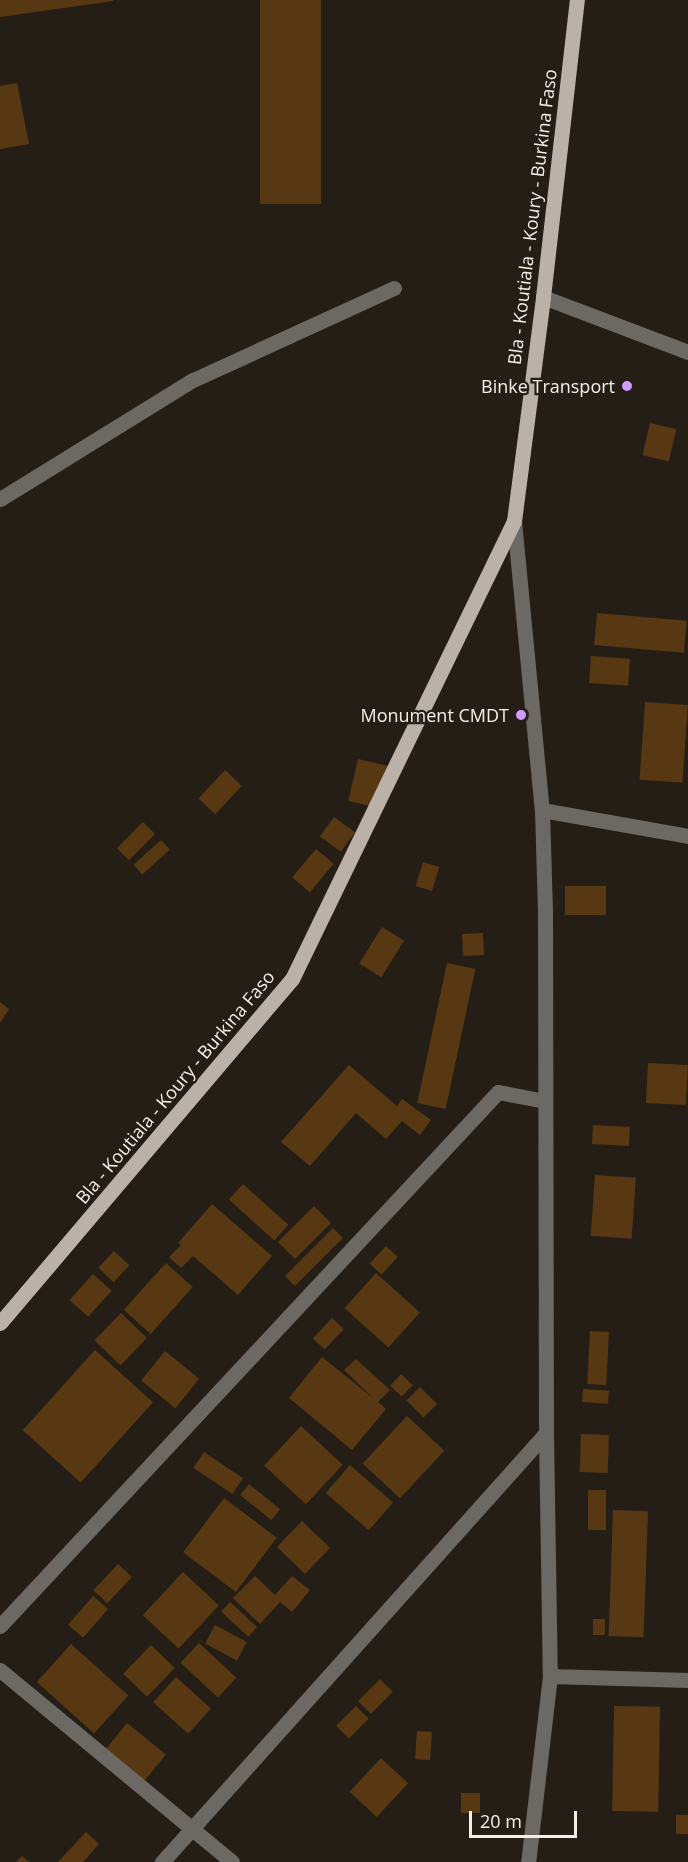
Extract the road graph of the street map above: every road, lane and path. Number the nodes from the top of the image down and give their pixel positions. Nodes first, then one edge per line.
1 (577, 0) edge
2 (394, 288) dead end
3 (543, 297) junction
4 (688, 352) edge
5 (0, 499) edge
6 (514, 521) junction
7 (542, 810) junction
8 (688, 836) edge
9 (545, 1101) junction
10 (0, 1323) edge
11 (546, 1433) junction
12 (0, 1626) edge
13 (0, 1670) edge
14 (550, 1676) junction
15 (688, 1680) edge
16 (191, 1827) junction
17 (162, 1862) edge
18 (232, 1862) edge
19 (528, 1862) edge

1 - 3 main road, Bla - Koutiala - Koury - Burkina Faso
2 - 5 street
3 - 4 street
3 - 6 main road, Bla - Koutiala - Koury - Burkina Faso
6 - 7 street
6 - 10 main road, Bla - Koutiala - Koury - Burkina Faso
7 - 8 street
7 - 9 street
9 - 11 street
9 - 12 street
11 - 14 street
11 - 16 street
13 - 16 street
14 - 15 street
14 - 19 street
16 - 17 street
16 - 18 street

